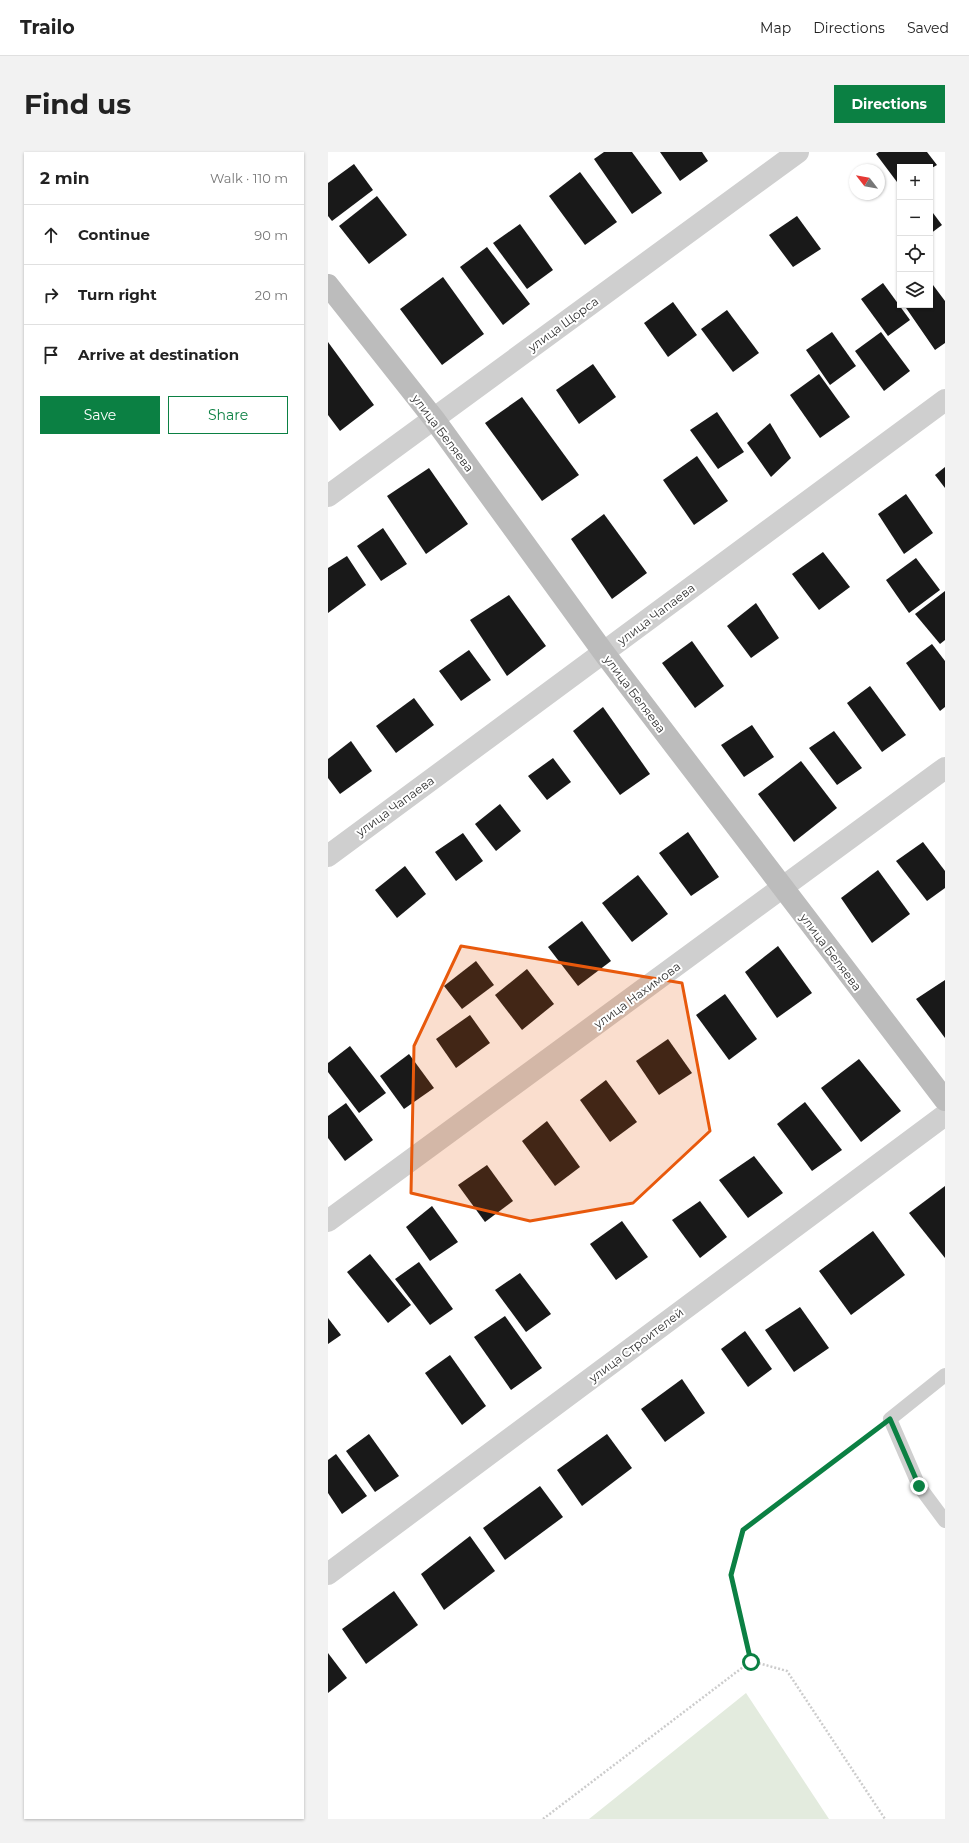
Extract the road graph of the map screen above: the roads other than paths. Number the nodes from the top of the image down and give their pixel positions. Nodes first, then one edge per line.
1 (798, 152) edge
2 (328, 285) edge
3 (945, 400) edge
4 (434, 419) junction
5 (328, 496) edge
6 (604, 653) junction
7 (945, 768) edge
8 (328, 856) edge
9 (782, 888) junction
10 (945, 1100) edge
11 (945, 1115) edge
12 (328, 1221) edge
13 (945, 1375) edge
14 (945, 1521) edge
15 (328, 1574) edge

1 - 4 street, улица Щорса
2 - 4 main road, улица Беляева
3 - 6 street, улица Чапаева
4 - 5 street, улица Щорса
4 - 6 main road, улица Беляева
6 - 8 street, улица Чапаева
6 - 9 main road, улица Беляева
7 - 9 street, улица Нахимова
9 - 10 main road, улица Беляева
9 - 12 street, улица Нахимова
11 - 15 street, улица Строителей
13 - 14 lane

